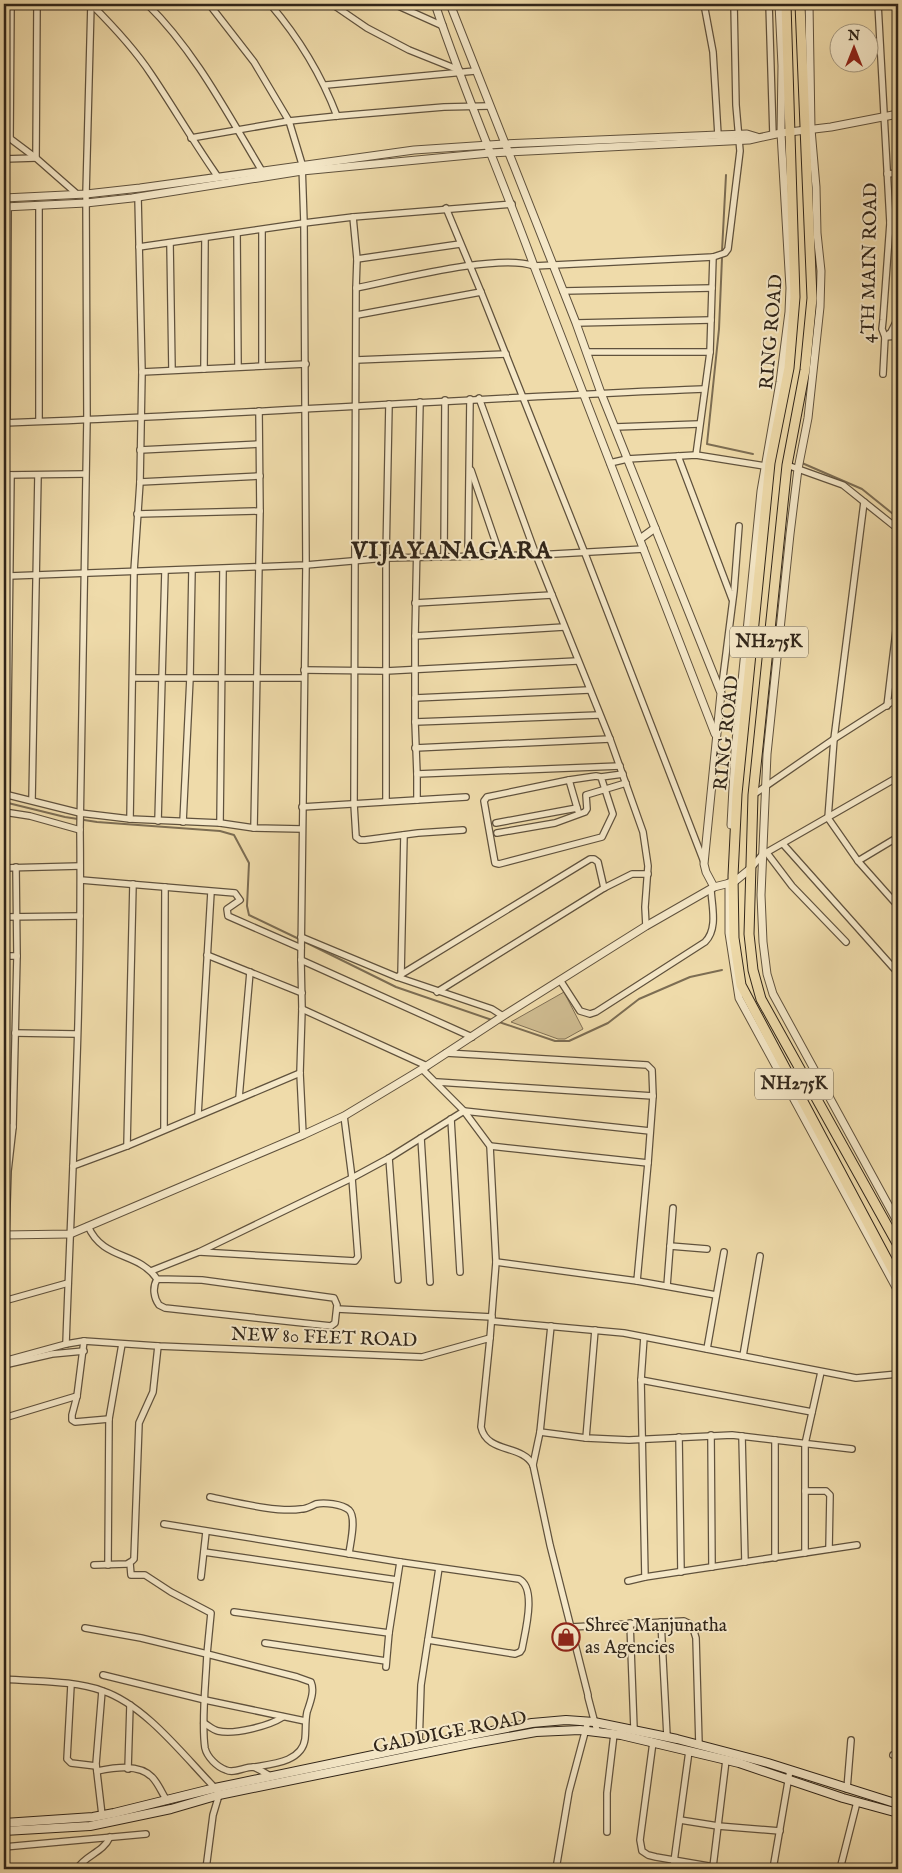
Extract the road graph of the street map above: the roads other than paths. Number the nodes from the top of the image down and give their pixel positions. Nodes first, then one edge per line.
1 (11, 4) edge
2 (37, 4) edge
3 (91, 4) edge
4 (147, 4) edge
5 (209, 4) edge
6 (270, 4) edge
7 (332, 4) edge
8 (394, 4) edge
9 (450, 4) edge
10 (704, 4) edge
11 (734, 4) edge
12 (769, 4) edge
13 (779, 4) edge
14 (786, 4) edge
15 (800, 4) edge
16 (809, 4) edge
17 (878, 4) edge
18 (433, 5) edge
19 (454, 14) junction
20 (440, 18) junction
21 (442, 26) junction
22 (460, 71) junction
23 (475, 71) junction
24 (326, 85) junction
25 (472, 106) junction
26 (489, 106) junction
27 (898, 114) edge
28 (337, 116) junction
29 (883, 116) junction
30 (289, 121) junction
31 (237, 130) junction
32 (808, 130) junction
33 (785, 133) junction
34 (4, 134) edge
35 (718, 135) junction
36 (773, 135) junction
37 (738, 137) junction
38 (10, 138) junction
39 (191, 138) junction
40 (504, 144) junction
41 (489, 150) junction
42 (507, 152) junction
43 (36, 158) junction
44 (4, 159) edge
45 (302, 168) junction
46 (262, 171) junction
47 (898, 173) edge
48 (887, 174) junction
49 (218, 177) junction
50 (77, 194) junction
51 (86, 194) junction
52 (138, 197) junction
53 (4, 198) edge
54 (86, 203) junction
55 (512, 204) junction
56 (40, 205) junction
57 (6, 207) edge
58 (446, 208) junction
59 (352, 217) junction
60 (898, 222) edge
61 (890, 223) junction
62 (304, 224) junction
63 (262, 230) junction
64 (237, 233) junction
65 (205, 238) junction
66 (170, 243) junction
67 (460, 244) junction
68 (6, 245) edge
69 (139, 247) junction
70 (714, 256) junction
71 (357, 259) junction
72 (551, 264) junction
73 (469, 266) junction
74 (534, 266) junction
75 (6, 277) edge
76 (356, 288) junction
77 (712, 288) junction
78 (563, 291) junction
79 (481, 292) junction
80 (6, 310) edge
81 (357, 315) junction
82 (898, 318) edge
83 (711, 320) junction
84 (576, 323) junction
85 (898, 336) edge
86 (885, 337) junction
87 (6, 342) edge
88 (587, 352) junction
89 (710, 352) junction
90 (506, 354) junction
91 (356, 360) junction
92 (306, 364) junction
93 (262, 366) junction
94 (6, 367) edge
95 (238, 367) junction
96 (204, 369) junction
97 (172, 370) junction
98 (142, 372) junction
99 (883, 374) dead end
100 (704, 389) junction
101 (6, 393) edge
102 (601, 393) junction
103 (583, 394) junction
104 (523, 396) junction
105 (478, 398) junction
106 (470, 399) junction
107 (445, 400) junction
108 (420, 402) junction
109 (389, 404) junction
110 (356, 406) junction
111 (305, 408) junction
112 (259, 411) junction
113 (141, 417) junction
114 (87, 419) junction
115 (40, 421) junction
116 (6, 423) edge
117 (700, 424) junction
118 (615, 427) junction
119 (772, 442) junction
120 (259, 444) junction
121 (140, 450) junction
122 (696, 455) junction
123 (678, 456) junction
124 (627, 458) junction
125 (610, 463) junction
126 (787, 465) junction
127 (469, 466) junction
128 (765, 466) junction
129 (798, 469) junction
130 (85, 474) junction
131 (4, 475) edge
132 (38, 475) junction
133 (11, 476) junction
134 (260, 476) junction
135 (140, 482) junction
136 (864, 502) junction
137 (260, 511) junction
138 (137, 514) junction
139 (739, 526) dead end
140 (655, 528) junction
141 (898, 528) edge
142 (640, 539) junction
143 (644, 549) junction
144 (584, 551) junction
145 (468, 555) junction
146 (500, 555) junction
147 (536, 555) junction
148 (444, 556) junction
149 (415, 557) junction
150 (386, 558) junction
151 (355, 560) junction
152 (306, 565) junction
153 (259, 567) junction
154 (223, 569) junction
155 (192, 570) junction
156 (134, 571) junction
157 (165, 571) junction
158 (85, 572) junction
159 (9, 576) junction
160 (36, 576) junction
161 (552, 595) junction
162 (733, 601) junction
163 (415, 603) junction
164 (898, 614) edge
165 (564, 627) junction
166 (415, 636) junction
167 (577, 661) junction
168 (304, 670) junction
169 (354, 670) junction
170 (415, 670) junction
171 (386, 671) junction
172 (162, 677) junction
173 (221, 677) junction
174 (133, 678) junction
175 (190, 678) junction
176 (257, 678) junction
177 (304, 678) junction
178 (589, 690) junction
179 (721, 693) junction
180 (415, 698) junction
181 (898, 698) edge
182 (886, 706) junction
183 (599, 715) junction
184 (415, 722) junction
185 (716, 735) junction
186 (610, 739) junction
187 (834, 739) junction
188 (415, 748) junction
189 (620, 766) junction
190 (417, 774) junction
191 (622, 774) junction
192 (601, 777) junction
193 (898, 777) edge
194 (570, 780) junction
195 (626, 783) junction
196 (765, 787) junction
197 (604, 789) junction
198 (5, 795) edge
199 (753, 795) junction
200 (466, 797) dead end
201 (32, 800) junction
202 (417, 800) junction
203 (386, 801) junction
204 (354, 804) junction
205 (302, 807) junction
206 (577, 808) junction
207 (4, 812) edge
208 (80, 813) junction
209 (545, 814) junction
210 (579, 815) junction
211 (828, 818) junction
212 (130, 819) junction
213 (158, 821) junction
214 (183, 822) junction
215 (503, 822) junction
216 (220, 823) junction
217 (496, 823) dead end
218 (547, 825) junction
219 (254, 828) junction
220 (302, 828) junction
221 (80, 830) junction
222 (463, 830) dead end
223 (505, 832) junction
224 (497, 833) dead end
225 (404, 836) junction
226 (897, 839) edge
227 (782, 844) junction
228 (765, 854) junction
229 (858, 861) junction
230 (704, 864) junction
231 (80, 866) junction
232 (16, 867) junction
233 (4, 868) edge
234 (750, 869) junction
235 (648, 874) junction
236 (81, 880) junction
237 (731, 882) junction
238 (133, 884) junction
239 (165, 887) junction
240 (604, 888) junction
241 (712, 889) junction
242 (211, 892) junction
243 (898, 906) edge
244 (80, 916) junction
245 (4, 917) edge
246 (16, 917) junction
247 (646, 926) junction
248 (301, 937) junction
249 (846, 942) dead end
250 (301, 948) junction
251 (207, 955) junction
252 (4, 956) edge
253 (17, 956) junction
254 (301, 960) junction
255 (250, 972) junction
256 (898, 973) edge
257 (399, 976) junction
258 (560, 980) junction
259 (437, 992) junction
260 (302, 993) junction
261 (302, 1009) junction
262 (503, 1016) junction
263 (15, 1033) junction
264 (76, 1034) junction
265 (472, 1036) junction
266 (446, 1053) junction
267 (425, 1067) junction
268 (300, 1074) junction
269 (437, 1082) junction
270 (653, 1096) junction
271 (239, 1098) junction
272 (464, 1111) junction
273 (198, 1115) junction
274 (344, 1116) junction
275 (451, 1120) junction
276 (4, 1127) edge
277 (13, 1127) junction
278 (164, 1129) junction
279 (650, 1132) junction
280 (304, 1135) junction
281 (421, 1138) junction
282 (127, 1146) junction
283 (490, 1146) junction
284 (390, 1158) junction
285 (648, 1163) junction
286 (73, 1166) junction
287 (6, 1171) edge
288 (352, 1178) junction
289 (673, 1208) dead end
290 (898, 1223) edge
291 (88, 1226) junction
292 (70, 1234) junction
293 (5, 1235) edge
294 (898, 1245) edge
295 (670, 1246) junction
296 (708, 1249) dead end
297 (199, 1252) junction
298 (724, 1252) dead end
299 (760, 1256) dead end
300 (496, 1262) junction
301 (151, 1271) junction
302 (460, 1272) dead end
303 (157, 1279) junction
304 (398, 1280) dead end
305 (898, 1280) edge
306 (637, 1281) junction
307 (430, 1282) dead end
308 (68, 1283) junction
309 (667, 1286) junction
310 (898, 1292) edge
311 (716, 1295) junction
312 (4, 1301) edge
313 (337, 1309) junction
314 (492, 1319) junction
315 (552, 1326) junction
316 (595, 1330) junction
317 (644, 1337) junction
318 (490, 1338) junction
319 (84, 1341) junction
320 (66, 1344) junction
321 (122, 1344) junction
322 (158, 1346) junction
323 (707, 1349) junction
324 (84, 1351) junction
325 (743, 1356) junction
326 (4, 1361) edge
327 (4, 1365) edge
328 (822, 1372) junction
329 (898, 1374) edge
330 (641, 1380) junction
331 (77, 1396) junction
332 (812, 1412) junction
333 (4, 1418) edge
334 (109, 1419) junction
335 (540, 1432) junction
336 (711, 1435) junction
337 (742, 1436) junction
338 (679, 1437) junction
339 (586, 1438) junction
340 (642, 1439) junction
341 (775, 1440) junction
342 (805, 1444) junction
343 (852, 1448) dead end
344 (533, 1465) junction
345 (805, 1492) junction
346 (210, 1497) dead end
347 (164, 1524) dead end
348 (206, 1532) junction
349 (856, 1545) dead end
350 (829, 1549) junction
351 (204, 1552) junction
352 (805, 1553) junction
353 (349, 1554) junction
354 (775, 1558) junction
355 (400, 1562) junction
356 (745, 1562) junction
357 (130, 1563) junction
358 (94, 1565) dead end
359 (108, 1565) junction
360 (712, 1567) junction
361 (439, 1568) junction
362 (681, 1572) junction
363 (201, 1577) dead end
364 (645, 1577) junction
365 (397, 1580) junction
366 (628, 1581) dead end
367 (234, 1612) dead end
368 (661, 1622) junction
369 (630, 1623) junction
370 (571, 1627) junction
371 (85, 1628) dead end
372 (389, 1634) junction
373 (428, 1640) junction
374 (265, 1643) dead end
375 (207, 1654) junction
376 (103, 1676) dead end
377 (4, 1679) edge
378 (71, 1685) junction
379 (102, 1691) junction
380 (205, 1700) junction
381 (130, 1704) junction
382 (283, 1717) junction
383 (305, 1721) junction
384 (591, 1721) junction
385 (204, 1724) junction
386 (634, 1729) junction
387 (586, 1730) junction
388 (597, 1731) junction
389 (614, 1734) junction
390 (667, 1736) junction
391 (851, 1740) dead end
392 (653, 1742) junction
393 (419, 1745) junction
394 (699, 1745) junction
395 (690, 1751) junction
396 (726, 1760) junction
397 (254, 1767) junction
398 (97, 1768) junction
399 (128, 1769) junction
400 (790, 1770) junction
401 (270, 1776) junction
402 (788, 1779) junction
403 (215, 1788) junction
404 (847, 1789) junction
405 (220, 1795) junction
406 (168, 1801) junction
407 (856, 1802) junction
408 (898, 1804) edge
409 (898, 1813) edge
410 (102, 1815) junction
411 (680, 1820) junction
412 (4, 1823) edge
413 (718, 1826) junction
414 (4, 1831) edge
415 (607, 1832) dead end
416 (780, 1832) junction
417 (146, 1834) dead end
418 (110, 1837) junction
419 (4, 1847) edge
420 (898, 1859) edge
421 (674, 1860) junction
422 (713, 1867) junction
423 (77, 1869) edge
424 (206, 1869) edge
425 (556, 1869) edge
426 (673, 1869) edge
427 (726, 1869) edge
428 (773, 1869) edge
429 (840, 1869) edge
430 (895, 1869) edge

1 - 38 street
2 - 43 street
3 - 39 street
3 - 51 street
4 - 31 street
5 - 30 street
6 - 24 street
7 - 22 street
8 - 21 street
9 - 19 street
10 - 35 street
11 - 37 street
12 - 36 street
13 - 33 street
14 - 33 highway, RING ROAD / NH275K
15 - 32 highway, RING ROAD / NH275K
16 - 32 street
17 - 29 street, 4TH MAIN ROAD
18 - 20 street
19 - 20 street
19 - 23 street
20 - 21 street
21 - 22 street
22 - 23 street
22 - 24 street
22 - 25 street
23 - 26 street
24 - 28 street
25 - 26 street
25 - 28 street
25 - 41 street
26 - 40 street
27 - 29 street
28 - 30 street
29 - 32 street
29 - 48 street, 4TH MAIN ROAD
30 - 31 street
30 - 45 street
31 - 39 street
31 - 46 street
32 - 33 street
32 - 126 highway, RING ROAD / NH275K
32 - 129 street
33 - 36 street
33 - 119 highway, RING ROAD / NH275K
34 - 38 street
35 - 37 street
35 - 40 street
36 - 37 street
37 - 42 street
37 - 70 street
38 - 43 street
39 - 49 street
40 - 41 street
40 - 42 street
41 - 42 street
41 - 45 street
41 - 55 street
42 - 72 street
43 - 44 street
43 - 50 street
45 - 46 street
45 - 52 street
45 - 62 street
46 - 49 street
47 - 48 street
48 - 61 street, 4TH MAIN ROAD
49 - 51 street
50 - 51 street
50 - 53 street
51 - 54 street
52 - 54 street
52 - 69 street
54 - 56 street
54 - 114 street
55 - 58 street
55 - 74 street
56 - 57 street
56 - 115 street
57 - 68 street
58 - 59 street
58 - 67 street
59 - 62 street
59 - 71 street
60 - 61 street
61 - 86 street, 4TH MAIN ROAD
62 - 63 street
62 - 92 street
63 - 64 street
63 - 93 street
64 - 65 street
64 - 95 street
65 - 66 street
65 - 96 street
66 - 69 street
66 - 97 street
67 - 71 street
67 - 73 street
68 - 75 street
69 - 98 street
70 - 72 street
70 - 77 street
71 - 76 street
72 - 74 street
72 - 78 street
73 - 74 street
73 - 76 street
73 - 79 street
74 - 103 street
75 - 80 street
76 - 81 street
77 - 78 street
77 - 83 street
78 - 84 street
79 - 81 street
79 - 90 street
80 - 87 street
81 - 91 street
82 - 86 street
83 - 84 street
83 - 89 street
84 - 88 street
85 - 86 street
86 - 99 street, 4TH MAIN ROAD
87 - 94 street
88 - 89 street
88 - 102 street
89 - 100 street
90 - 91 street
90 - 104 street
91 - 110 street
92 - 93 street
92 - 111 street
93 - 95 street
94 - 101 street
95 - 96 street
96 - 97 street
97 - 98 street
98 - 113 street
100 - 102 street
100 - 117 street
101 - 116 street
102 - 103 street
102 - 118 street
103 - 104 street
103 - 125 street
104 - 105 street
104 - 144 street
105 - 106 street
105 - 147 street
106 - 107 street
106 - 127 street
107 - 108 street
107 - 148 street
108 - 109 street
108 - 149 street
109 - 110 street
109 - 150 street
110 - 111 street
110 - 151 street
111 - 112 street
111 - 152 street
112 - 113 street
112 - 120 street
113 - 114 street
113 - 121 street
114 - 115 street
114 - 130 street
115 - 116 street
117 - 118 street
117 - 122 street
118 - 124 street
119 - 128 street
119 - 237 highway, RING ROAD / NH275K
120 - 121 street
120 - 134 street
121 - 135 street
122 - 123 street
122 - 128 street
123 - 124 street
123 - 162 street
124 - 125 street
124 - 140 street
125 - 142 street
126 - 129 street
126 - 199 highway, RING ROAD / NH275K
127 - 145 street
127 - 146 street
128 - 237 street
129 - 136 street
129 - 196 street
130 - 132 street
130 - 158 street
131 - 133 street
132 - 133 street
132 - 160 street
133 - 159 street
134 - 135 street
134 - 137 street
135 - 138 street
136 - 141 street
136 - 187 street
137 - 138 street
137 - 153 street
138 - 156 street
139 - 162 street
140 - 142 street
140 - 179 street
142 - 143 street
143 - 144 street
143 - 185 street
144 - 147 street
144 - 230 street
145 - 146 street
145 - 148 street
146 - 147 street
147 - 161 street
148 - 149 street
149 - 150 street
149 - 163 street
150 - 151 street
150 - 171 street
151 - 152 street
151 - 169 street
152 - 153 street
152 - 168 street
153 - 154 street
153 - 176 street
154 - 155 street
154 - 173 street
155 - 157 street
155 - 175 street
156 - 157 street
156 - 158 street
156 - 174 street
157 - 172 street
158 - 160 street
158 - 208 street
159 - 160 street
159 - 198 street
160 - 201 street
161 - 163 street
161 - 165 street
162 - 179 street
163 - 166 street
164 - 182 street
165 - 166 street
165 - 167 street
166 - 170 street
167 - 170 street
167 - 178 street
168 - 169 street
168 - 177 street
169 - 171 street
169 - 204 street
170 - 171 street
170 - 180 street
171 - 203 street
172 - 174 street
172 - 175 street
172 - 213 street
173 - 175 street
173 - 176 street
173 - 216 street
174 - 212 street
175 - 214 street
176 - 177 street
176 - 219 street
177 - 205 street
178 - 180 street
178 - 183 street
179 - 185 street
180 - 184 street
181 - 182 street
182 - 187 street
183 - 184 street
183 - 186 street
184 - 188 street
185 - 230 street
186 - 188 street
186 - 189 street
187 - 196 street
187 - 211 street
188 - 190 street
189 - 190 street
189 - 191 street
190 - 202 street
191 - 192 street
191 - 195 street
192 - 194 street
192 - 197 street
193 - 211 street
194 - 197 street
194 - 206 street
195 - 197 street
195 - 235 street
196 - 199 street
196 - 228 street
197 - 210 street
198 - 201 street
199 - 234 highway, RING ROAD / NH275K
200 - 202 street
201 - 208 street
202 - 203 street
203 - 204 street
204 - 205 street
204 - 225 street
205 - 220 street
206 - 209 street
206 - 210 street
207 - 221 street
208 - 212 street
208 - 221 street
209 - 215 street
209 - 218 street
210 - 218 street
211 - 227 street
211 - 229 street
212 - 213 street
213 - 214 street
214 - 216 street
215 - 217 street
215 - 223 street
216 - 219 street
218 - 223 street
219 - 220 street
220 - 248 street
221 - 231 street
222 - 225 street
223 - 224 street
225 - 257 street
226 - 229 street
227 - 228 street
227 - 256 street
228 - 234 street
228 - 249 street
228 - 290 street
229 - 243 street
230 - 241 street
231 - 232 street
231 - 236 street
232 - 233 street
232 - 246 street
234 - 237 street
234 - 294 highway, RING ROAD / NH275K
235 - 240 street
235 - 247 street
236 - 238 street
236 - 244 street
237 - 241 street
237 - 305 highway, RING ROAD / NH275K
237 - 310 street
238 - 239 street
238 - 282 street
239 - 242 street
239 - 278 street
240 - 257 street
240 - 259 street
241 - 247 street
241 - 258 street
242 - 250 street
242 - 251 street
244 - 246 street
244 - 264 street
245 - 246 street
246 - 253 street
247 - 258 street
248 - 250 street
248 - 257 street
250 - 254 street
251 - 255 street
251 - 273 street
252 - 253 street
253 - 263 street
254 - 260 street
254 - 265 street
255 - 260 street
255 - 271 street
257 - 259 street
258 - 262 street
259 - 262 street
260 - 261 street
261 - 267 street
261 - 268 street
262 - 265 street
263 - 264 street
263 - 277 street
264 - 286 street
265 - 266 street
266 - 267 street
266 - 270 street
267 - 269 street
267 - 274 street
268 - 271 street
268 - 280 street
269 - 270 street
269 - 272 street
270 - 279 street
271 - 273 street
272 - 275 street
272 - 279 street
272 - 283 street
273 - 278 street
274 - 280 street
274 - 288 street
275 - 281 street
275 - 302 street
276 - 277 street
277 - 287 street
278 - 282 street
279 - 285 street
280 - 291 street
281 - 284 street
281 - 307 street
282 - 286 street
283 - 285 street
283 - 300 street
284 - 288 street
284 - 304 street
285 - 306 street
286 - 292 street
287 - 293 street
288 - 297 street
288 - 297 street
289 - 295 street
291 - 292 street
291 - 301 street
292 - 293 street
292 - 308 street
295 - 296 street
295 - 309 street
297 - 301 street
298 - 311 street
299 - 325 street
300 - 306 street
300 - 314 street
301 - 303 street
303 - 313 street
303 - 313 street
306 - 309 street
308 - 312 street
308 - 320 street
309 - 311 street
311 - 323 street
313 - 314 street
314 - 315 street
314 - 318 street
315 - 316 street
315 - 335 street
316 - 317 street
316 - 339 street
317 - 323 street
317 - 330 street
318 - 322 street, NEW 80 FEET ROAD
318 - 344 street
319 - 320 street, NEW 80 FEET ROAD
319 - 321 street, NEW 80 FEET ROAD
319 - 324 street
320 - 326 street, NEW 80 FEET ROAD
321 - 322 street, NEW 80 FEET ROAD
321 - 334 street
322 - 357 street
323 - 325 street
324 - 327 street
324 - 331 street
325 - 328 street
328 - 329 street
328 - 332 street
330 - 332 street
330 - 340 street
331 - 333 street
331 - 334 street
332 - 342 street
334 - 359 street
335 - 339 street
335 - 344 street
336 - 337 street
336 - 338 street
336 - 360 street
337 - 341 street
337 - 356 street
338 - 340 street
338 - 362 street
339 - 340 street
340 - 364 street
341 - 342 street
341 - 354 street
342 - 343 street
342 - 345 street
344 - 370 street
345 - 350 street
345 - 352 street
346 - 353 street
347 - 348 street
348 - 351 street
348 - 353 street
349 - 350 street
350 - 352 street
351 - 363 street
351 - 365 street
352 - 354 street
353 - 355 street
354 - 356 street
355 - 361 street
355 - 365 street
356 - 360 street
357 - 359 street
357 - 375 street
358 - 359 street
360 - 362 street
361 - 373 street
361 - 373 street
362 - 364 street
364 - 366 street
365 - 372 street
367 - 372 street
368 - 369 street
368 - 390 street
368 - 394 street
369 - 370 street
369 - 386 street
370 - 384 street
371 - 375 street
372 - 374 street
373 - 393 street
375 - 380 street
375 - 383 street
376 - 380 street
377 - 378 street
378 - 379 street
378 - 398 street
379 - 381 street
379 - 398 street
380 - 382 street
380 - 385 street
381 - 399 street
381 - 403 street
382 - 383 street
382 - 385 street
383 - 397 street
384 - 386 main road, GADDIGE ROAD
384 - 387 street
384 - 388 street
384 - 393 main road, GADDIGE ROAD
385 - 397 street
386 - 390 main road, GADDIGE ROAD
387 - 388 main road, GADDIGE ROAD
387 - 405 main road, GADDIGE ROAD
387 - 425 street
388 - 389 main road, GADDIGE ROAD
389 - 392 main road, GADDIGE ROAD
389 - 415 street
390 - 394 main road, GADDIGE ROAD
391 - 404 street
392 - 395 main road, GADDIGE ROAD
392 - 421 street
393 - 401 main road, GADDIGE ROAD
394 - 400 main road, GADDIGE ROAD
395 - 396 main road, GADDIGE ROAD
395 - 411 street
396 - 402 main road, GADDIGE ROAD
396 - 413 street
397 - 401 street
398 - 399 street
398 - 410 street
399 - 406 street
400 - 402 street
400 - 404 main road, GADDIGE ROAD
401 - 403 main road, GADDIGE ROAD
402 - 407 main road, GADDIGE ROAD
402 - 416 street
403 - 405 street
403 - 406 main road, GADDIGE ROAD
404 - 408 main road, GADDIGE ROAD
405 - 414 main road, GADDIGE ROAD
405 - 424 street
406 - 410 main road, GADDIGE ROAD
407 - 409 main road, GADDIGE ROAD
407 - 429 street
410 - 412 main road, GADDIGE ROAD
411 - 413 street
411 - 421 street
413 - 416 street
413 - 422 street
416 - 428 street
417 - 418 street
418 - 419 street
418 - 423 street
420 - 430 street
421 - 422 street
421 - 426 street
422 - 427 street

